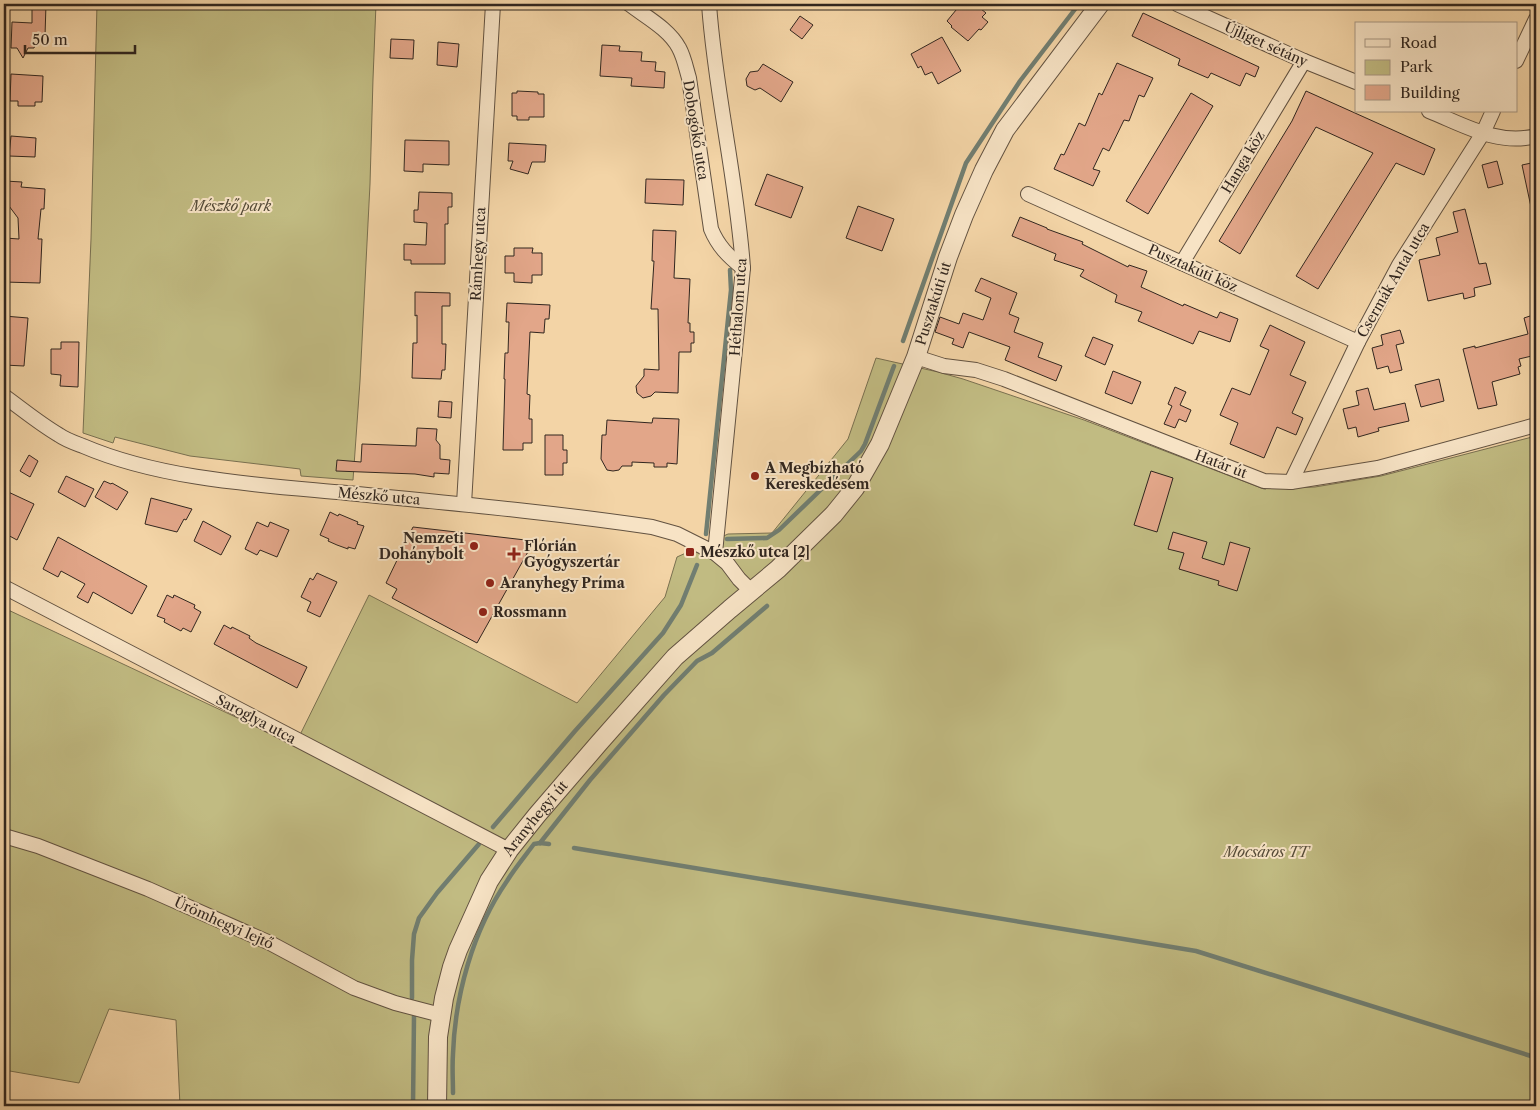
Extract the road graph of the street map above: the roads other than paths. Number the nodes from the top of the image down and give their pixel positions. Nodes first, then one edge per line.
1 (493, 4) edge
2 (629, 4) edge
3 (709, 4) edge
4 (1100, 4) edge
5 (1177, 4) edge
6 (1536, 19) edge
7 (1518, 57) edge
8 (1304, 61) junction
9 (1355, 82) edge
10 (1431, 112) edge
11 (1493, 112) edge
12 (1483, 133) junction
13 (1536, 136) edge
14 (1028, 194) dead end
15 (1182, 263) junction
16 (743, 268) junction
17 (1358, 342) junction
18 (916, 357) junction
19 (4, 396) edge
20 (1536, 425) edge
21 (1291, 482) junction
22 (464, 504) junction
23 (715, 552) junction
24 (4, 587) edge
25 (751, 591) junction
26 (4, 836) edge
27 (508, 850) junction
28 (441, 1015) junction
29 (437, 1106) edge

1 - 22 street, Rámhegy utca
2 - 16 street, Dobogókő utca
3 - 16 street, Héthalom utca
4 - 18 street, Pusztakúti út
5 - 8 street, Újliget sétány
6 - 7 street
8 - 9 street, Újliget sétány
8 - 15 street, Hanga köz
10 - 12 street
11 - 12 street, Csermák Antal utca
12 - 13 street
12 - 17 street, Csermák Antal utca
14 - 15 street, Pusztakúti köz
15 - 17 street, Pusztakúti köz
16 - 23 street, Héthalom utca
17 - 21 street, Csermák Antal utca
18 - 21 street, Határ út
18 - 25 street, Pusztakúti út
19 - 22 street, Mészkő utca
20 - 21 street, Határ út
22 - 23 street, Mészkő utca
23 - 25 street, Mészkő utca
24 - 27 street, Saroglya utca
25 - 27 street, Aranyhegyi út
26 - 28 street, Ürömhegyi lejtő
27 - 28 street, Aranyhegyi út
28 - 29 street, Aranyhegyi út

